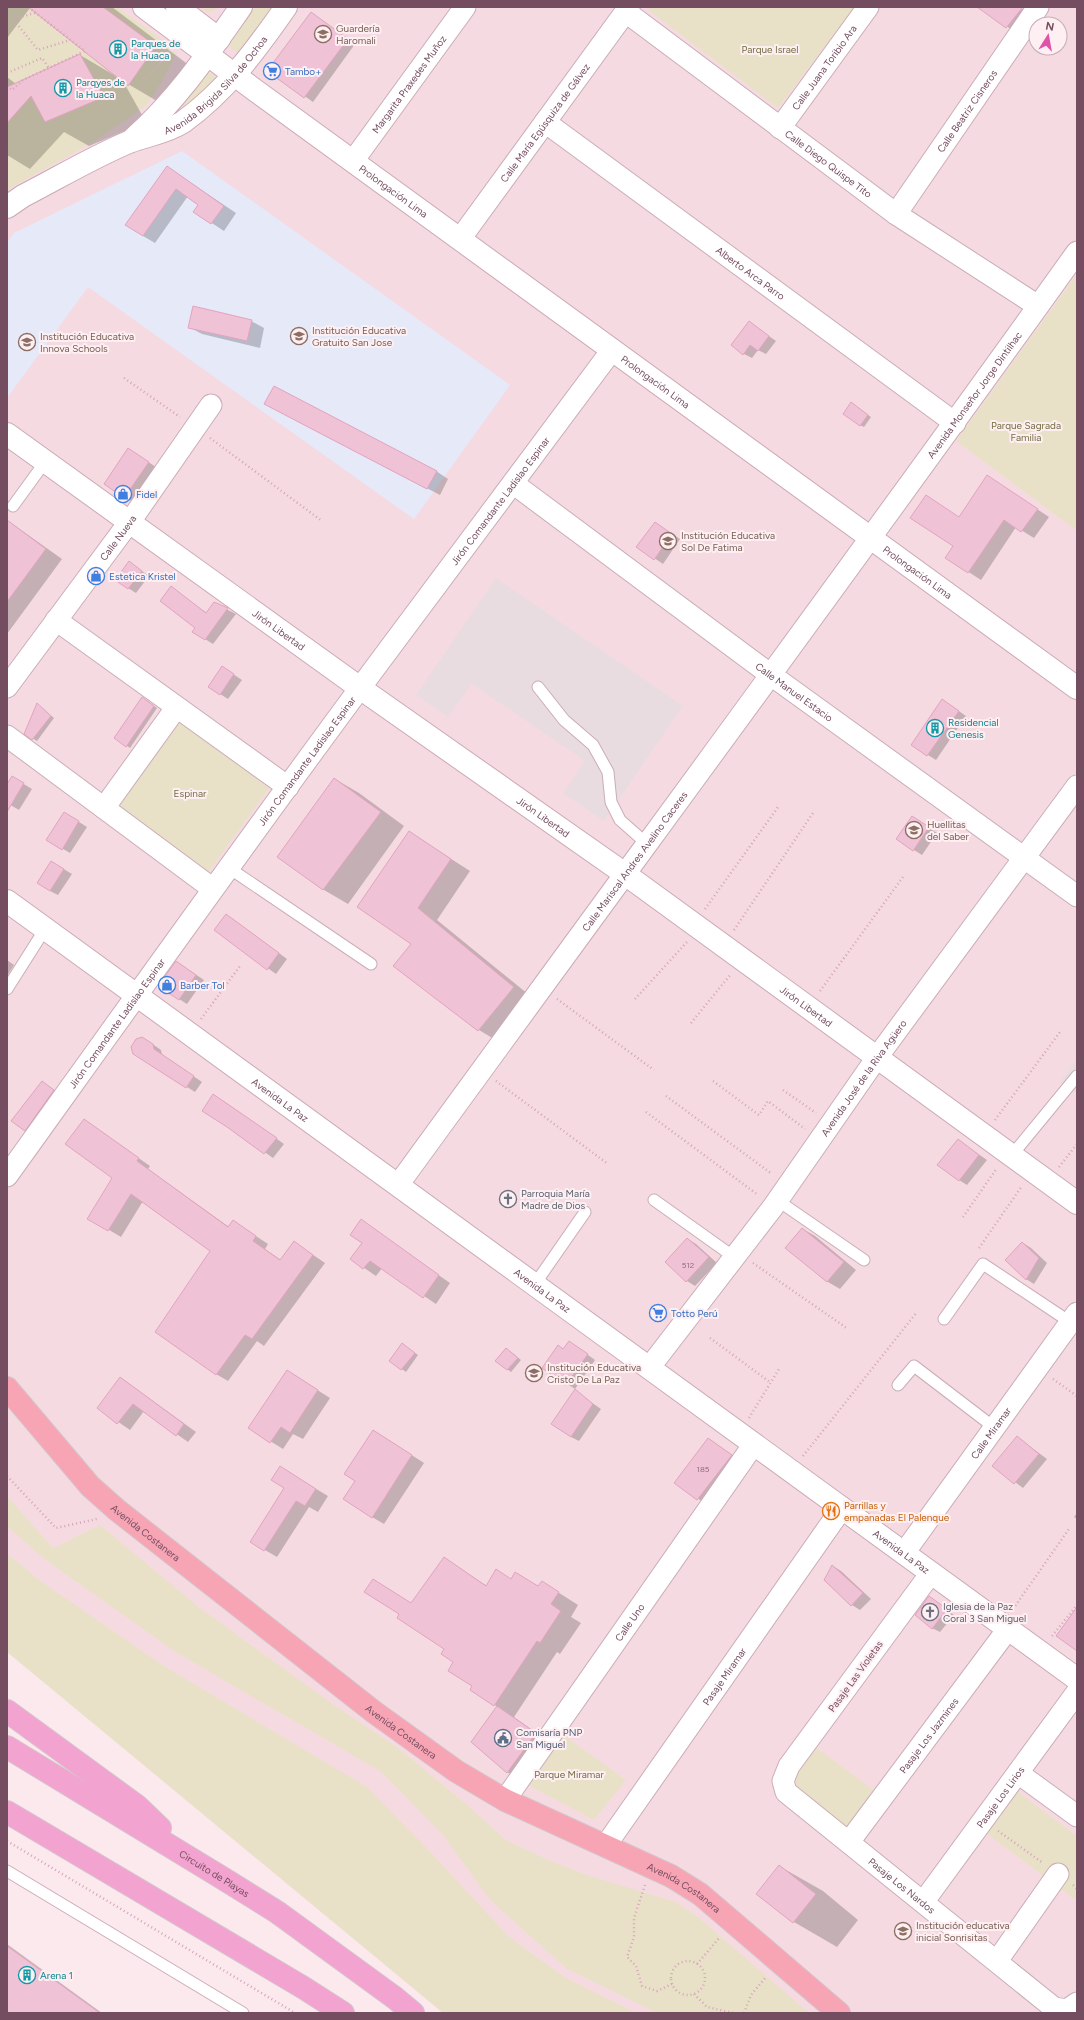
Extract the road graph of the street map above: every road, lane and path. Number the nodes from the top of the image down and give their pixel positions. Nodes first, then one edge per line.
1 (28, 7) edge
2 (144, 7) edge
3 (176, 7) edge
4 (241, 7) edge
5 (286, 7) edge
6 (465, 7) edge
7 (868, 7) edge
8 (1038, 7) edge
9 (627, 9) edge
10 (35, 13) junction
11 (70, 40) junction
12 (213, 47) junction
13 (49, 68) junction
14 (7, 74) edge
15 (235, 75) junction
16 (7, 86) edge
17 (545, 122) junction
18 (780, 128) junction
19 (130, 142) junction
20 (353, 161) junction
21 (7, 207) edge
22 (896, 214) junction
23 (460, 239) junction
24 (1077, 252) edge
25 (1038, 306) junction
26 (612, 350) junction
27 (124, 378) dead end
28 (211, 405) dead end
29 (955, 423) junction
30 (195, 428) junction
31 (7, 434) edge
32 (45, 462) junction
33 (514, 484) junction
34 (13, 506) dead end
35 (322, 521) dead end
36 (129, 523) junction
37 (872, 538) junction
38 (56, 620) junction
39 (771, 675) junction
40 (7, 687) edge
41 (538, 687) dead end
42 (360, 688) junction
43 (1077, 688) edge
44 (176, 708) junction
45 (7, 736) edge
46 (1077, 786) edge
47 (288, 787) junction
48 (778, 807) dead end
49 (104, 808) junction
50 (813, 813) dead end
51 (646, 843) junction
52 (1025, 857) junction
53 (229, 868) junction
54 (625, 874) junction
55 (903, 877) dead end
56 (213, 889) junction
57 (1077, 896) edge
58 (7, 901) edge
59 (697, 926) junction
60 (45, 929) junction
61 (724, 945) junction
62 (743, 959) junction
63 (371, 964) dead end
64 (240, 966) dead end
65 (542, 988) junction
66 (7, 989) edge
67 (137, 994) junction
68 (635, 999) dead end
69 (809, 1006) junction
70 (690, 1023) dead end
71 (1060, 1032) dead end
72 (191, 1034) junction
73 (878, 1056) junction
74 (482, 1070) junction
75 (654, 1070) dead end
76 (1077, 1076) edge
77 (713, 1080) dead end
78 (783, 1090) dead end
79 (666, 1096) dead end
80 (646, 1112) dead end
81 (825, 1132) junction
82 (985, 1135) junction
83 (1077, 1144) edge
84 (1010, 1153) junction
85 (608, 1164) dead end
86 (7, 1176) edge
87 (1040, 1176) junction
88 (398, 1185) junction
89 (779, 1197) junction
90 (654, 1200) dead end
91 (1077, 1203) edge
92 (586, 1212) dead end
93 (963, 1217) dead end
94 (979, 1248) dead end
95 (736, 1255) junction
96 (864, 1260) dead end
97 (534, 1284) junction
98 (917, 1312) dead end
99 (1074, 1318) edge
100 (944, 1319) dead end
101 (848, 1329) dead end
102 (710, 1338) dead end
103 (649, 1368) junction
104 (1038, 1368) junction
105 (779, 1369) dead end
106 (771, 1383) junction
107 (898, 1385) dead end
108 (7, 1388) edge
109 (1077, 1396) edge
110 (994, 1428) junction
111 (747, 1439) junction
112 (792, 1471) junction
113 (842, 1508) junction
114 (1069, 1529) dead end
115 (904, 1553) junction
116 (931, 1573) junction
117 (1077, 1605) edge
118 (1005, 1627) junction
119 (1040, 1652) junction
120 (1077, 1679) edge
121 (1077, 1692) edge
122 (7, 1711) edge
123 (7, 1747) edge
124 (1018, 1773) junction
125 (783, 1780) joint
126 (505, 1800) junction
127 (7, 1812) edge
128 (1077, 1816) edge
129 (983, 1820) junction
130 (7, 1841) edge
131 (849, 1842) junction
132 (606, 1845) junction
133 (192, 1858) junction
134 (651, 1867) junction
135 (7, 1871) edge
136 (1058, 1874) junction
137 (1077, 1889) edge
138 (924, 1901) junction
139 (732, 1921) junction
140 (779, 1961) junction
141 (997, 1961) junction
142 (697, 1964) junction
143 (672, 1984) junction
144 (694, 1994) junction
145 (1072, 2007) edge
146 (243, 2013) edge
147 (295, 2013) edge
148 (343, 2013) edge
149 (413, 2013) edge
150 (733, 2013) edge
151 (744, 2013) edge
152 (839, 2013) edge

1 - 10 path
2 - 12 street
3 - 12 street
4 - 12 street, Avenida Brigida Silva de Ochoa
5 - 15 street, Avenida Brigida Silva de Ochoa
6 - 20 street, Margarita Praxedes Muñoz
7 - 18 street, Calle Juana Toribio Ara
8 - 22 street, Calle Beatriz Cisneros
9 - 17 street, Calle María Egúsquiza de Gálvez
9 - 18 street, Calle Diego Quispe Tito
10 - 11 path
10 - 11 path
11 - 13 path
12 - 15 street, Prolongación Lima
12 - 19 street, Avenida Brigida Silva de Ochoa
13 - 14 path
13 - 16 path
15 - 19 street, Avenida Brigida Silva de Ochoa
15 - 20 street, Prolongación Lima
17 - 23 street, Calle María Egúsquiza de Gálvez
17 - 29 street, Alberto Arca Parro
18 - 22 street, Calle Diego Quispe Tito
19 - 21 street, Avenida Brigida Silva de Ochoa
20 - 23 street, Prolongación Lima
22 - 25 street, Calle Diego Quispe Tito
23 - 26 street, Prolongación Lima
24 - 25 street, Avenida Monseñor Jorge Dintilhac
25 - 29 street, Avenida Monseñor Jorge Dintilhac
26 - 33 street, Jirón Comandante Ladislao Espinar
26 - 37 street, Prolongación Lima
27 - 30 path
28 - 30 street, Calle Nueva
29 - 37 street, Avenida Monseñor Jorge Dintilhac
30 - 35 path
30 - 36 street, Calle Nueva
31 - 32 street, Jirón Libertad
32 - 34 lane
32 - 36 street, Jirón Libertad
33 - 39 street, Calle Manuel Estacio
33 - 42 street, Jirón Comandante Ladislao Espinar
36 - 38 street, Calle Nueva
36 - 42 street, Jirón Libertad
37 - 39 street, Calle Mariscal Andres Avelino Caceres
37 - 43 street, Prolongación Lima
38 - 40 street, Calle Nueva
38 - 44 street
39 - 51 street, Calle Mariscal Andres Avelino Caceres
39 - 52 street, Calle Manuel Estacio
41 - 51 lane
42 - 47 street, Jirón Comandante Ladislao Espinar
42 - 54 street, Jirón Libertad
44 - 47 street
44 - 49 street
45 - 49 street
46 - 52 street, Avenida José de la Riva Agüero
47 - 53 street, Jirón Comandante Ladislao Espinar
48 - 59 path
49 - 56 street
50 - 61 path
51 - 54 street, Calle Mariscal Andres Avelino Caceres
52 - 57 street, Calle Manuel Estacio
52 - 73 street, Avenida José de la Riva Agüero
53 - 56 street, Jirón Comandante Ladislao Espinar
53 - 63 lane
54 - 59 street, Jirón Libertad
54 - 65 street, Calle Mariscal Andres Avelino Caceres
55 - 69 path
56 - 67 street, Jirón Comandante Ladislao Espinar
58 - 60 street, Avenida La Paz
59 - 61 street, Jirón Libertad
59 - 68 path
60 - 66 lane
60 - 67 street, Avenida La Paz
61 - 62 street, Jirón Libertad
62 - 69 street, Jirón Libertad
62 - 70 path
64 - 72 path
65 - 74 street, Calle Mariscal Andres Avelino Caceres
65 - 75 path
67 - 72 street, Avenida La Paz
67 - 86 street, Jirón Comandante Ladislao Espinar
69 - 73 street, Jirón Libertad
71 - 82 path
72 - 88 street, Avenida La Paz
73 - 81 street, Avenida José de la Riva Agüero
73 - 82 street, Jirón Libertad
74 - 85 path
74 - 88 street, Calle Mariscal Andres Avelino Caceres
76 - 84 lane
77 - 81 path
78 - 81 path
79 - 89 path
80 - 89 path
81 - 89 street, Avenida José de la Riva Agüero
82 - 84 street, Jirón Libertad
83 - 87 path
84 - 87 street, Jirón Libertad
84 - 93 path
87 - 91 street, Jirón Libertad
87 - 94 path
88 - 97 street, Avenida La Paz
89 - 95 street, Avenida José de la Riva Agüero
89 - 96 lane
90 - 95 lane
92 - 97 lane
95 - 101 path
95 - 103 street, Avenida José de la Riva Agüero
97 - 103 street, Avenida La Paz
98 - 112 path
99 - 100 lane
99 - 104 street, Calle Miramar
102 - 106 path
103 - 111 street, Avenida La Paz
104 - 109 path
104 - 110 street, Calle Miramar
105 - 106 path
106 - 111 path
107 - 110 lane
108 - 126 main road, Avenida Costanera
110 - 115 street, Calle Miramar
111 - 112 street, Avenida La Paz
111 - 126 street, Calle Uno
112 - 113 street, Avenida La Paz
113 - 115 street, Avenida La Paz
113 - 132 street, Pasaje Miramar
114 - 118 path
115 - 116 street, Avenida La Paz
116 - 118 street, Avenida La Paz
116 - 125 street, Pasaje Las Violetas
117 - 119 path
118 - 119 street, Avenida La Paz
118 - 131 street, Pasaje Los Jazmines
119 - 120 street, Avenida La Paz
121 - 124 street, Pasaje Los Lirios
122 - 133 highway
123 - 133 highway, Circuito de Playas
124 - 128 street
124 - 129 street, Pasaje Los Lirios
125 - 131 street, Pasaje Los Nardos
126 - 132 main road, Avenida Costanera
127 - 148 highway
129 - 136 path
129 - 138 street, Pasaje Los Lirios
130 - 147 path
131 - 138 street, Pasaje Los Nardos
132 - 134 main road, Avenida Costanera
133 - 149 highway, Circuito de Playas
134 - 139 main road, Avenida Costanera
134 - 143 path
135 - 146 lane
136 - 137 path
136 - 141 street
138 - 141 street, Pasaje Los Nardos
139 - 140 main road, Avenida Costanera
139 - 142 path
140 - 151 path
140 - 152 main road, Avenida Costanera
141 - 145 street, Pasaje Los Nardos
142 - 143 path
142 - 144 path
143 - 144 path
144 - 150 path

